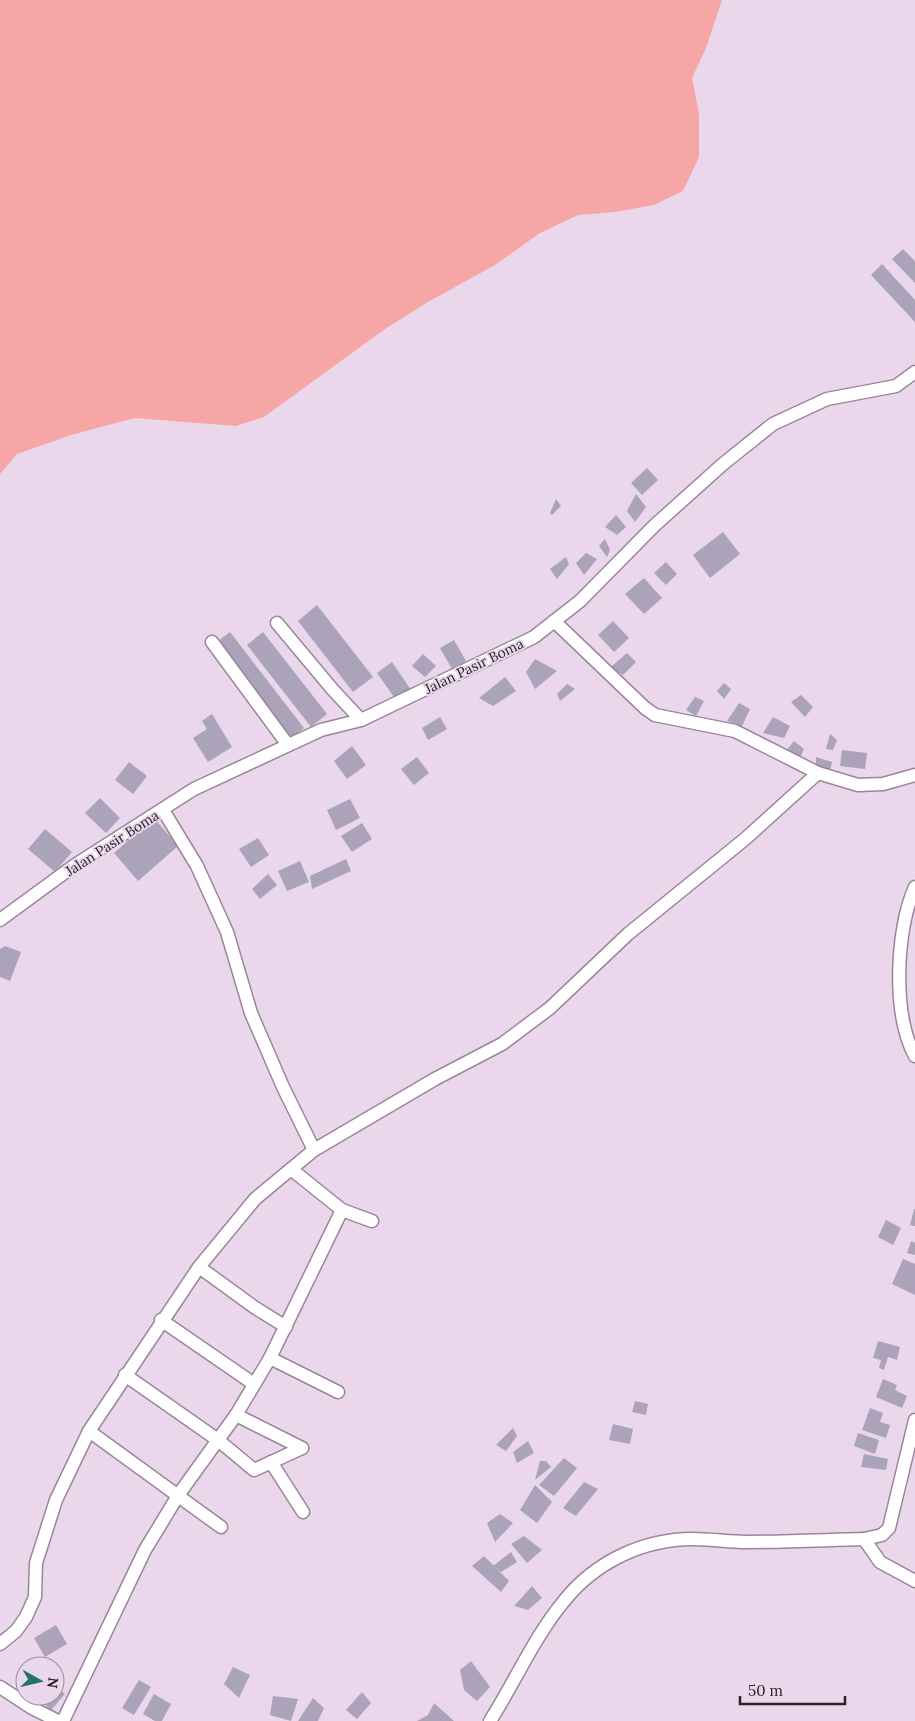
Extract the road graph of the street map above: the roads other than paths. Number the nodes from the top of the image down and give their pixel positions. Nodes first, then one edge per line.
1 (915, 372) edge
2 (554, 621) junction
3 (277, 623) dead end
4 (212, 642) dead end
5 (361, 720) junction
6 (288, 744) junction
7 (818, 773) junction
8 (915, 775) edge
9 (163, 810) junction
10 (915, 887) edge
11 (0, 920) edge
12 (915, 1056) edge
13 (314, 1150) junction
14 (292, 1169) junction
15 (342, 1210) junction
16 (372, 1221) dead end
17 (199, 1267) junction
18 (161, 1320) junction
19 (286, 1327) junction
20 (270, 1358) junction
21 (125, 1375) junction
22 (254, 1384) junction
23 (338, 1392) dead end
24 (236, 1415) junction
25 (915, 1420) edge
26 (90, 1431) junction
27 (218, 1440) junction
28 (271, 1462) junction
29 (179, 1494) junction
30 (303, 1512) dead end
31 (221, 1527) dead end
32 (864, 1539) junction
33 (915, 1581) edge
34 (0, 1644) edge
35 (0, 1687) edge
36 (58, 1721) edge
37 (63, 1721) edge
38 (490, 1721) edge

1 - 2 street, Jalan Pasir Boma
2 - 5 street, Jalan Pasir Boma
2 - 7 street
3 - 5 street
4 - 6 street
5 - 6 street, Jalan Pasir Boma
6 - 9 street, Jalan Pasir Boma
7 - 8 street
7 - 13 street
9 - 11 street, Jalan Pasir Boma
9 - 13 street
10 - 12 street
13 - 14 street
14 - 15 street
14 - 17 street
15 - 16 street
15 - 19 street
17 - 18 street
17 - 19 street
18 - 21 street
18 - 22 street
19 - 20 street
20 - 22 street
20 - 23 street
21 - 26 street
21 - 27 street
22 - 24 street
24 - 27 street
24 - 28 street
25 - 32 street
26 - 29 street
26 - 34 street
27 - 28 street
27 - 29 street
28 - 30 street
29 - 31 street
29 - 37 street
32 - 33 street
32 - 38 street
35 - 36 street

